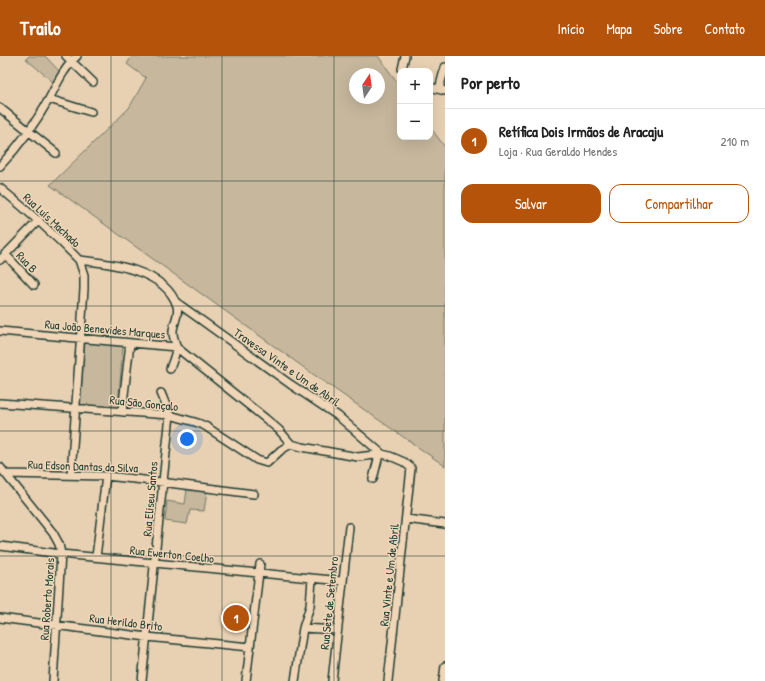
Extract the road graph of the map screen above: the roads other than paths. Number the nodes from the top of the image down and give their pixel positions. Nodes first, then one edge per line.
1 (77, 56) edge
2 (405, 56) edge
3 (69, 59) edge
4 (445, 67) edge
5 (402, 68) edge
6 (93, 82) dead end
7 (442, 90) edge
8 (49, 99) junction
9 (0, 108) edge
10 (91, 112) dead end
11 (29, 132) junction
12 (56, 153) dead end
13 (0, 166) edge
14 (0, 188) edge
15 (39, 220) junction
16 (3, 257) edge
17 (79, 260) junction
18 (34, 285) dead end
19 (176, 302) junction
20 (0, 331) edge
21 (81, 338) junction
22 (130, 343) junction
23 (176, 347) junction
24 (170, 370) dead end
25 (161, 393) dead end
26 (0, 403) edge
27 (75, 408) junction
28 (122, 412) junction
29 (170, 415) junction
30 (291, 444) junction
31 (381, 455) junction
32 (0, 467) edge
33 (6, 474) junction
34 (71, 475) junction
35 (106, 476) junction
36 (373, 480) dead end
37 (163, 482) junction
38 (254, 494) dead end
39 (406, 518) junction
40 (445, 524) edge
41 (349, 527) dead end
42 (0, 546) edge
43 (61, 554) junction
44 (96, 557) junction
45 (155, 564) junction
46 (260, 564) dead end
47 (259, 573) junction
48 (312, 579) junction
49 (342, 581) junction
50 (0, 618) edge
51 (56, 625) junction
52 (303, 628) junction
53 (337, 630) junction
54 (147, 636) junction
55 (250, 647) junction
56 (445, 666) edge
57 (53, 681) edge
58 (142, 681) edge
59 (246, 681) edge
60 (295, 681) edge
61 (332, 681) edge
62 (388, 681) edge
63 (443, 681) edge

1 - 3 street
2 - 5 street
3 - 6 street
3 - 8 street
4 - 7 street
8 - 10 street
8 - 11 street
9 - 11 street
11 - 12 street
11 - 13 street
14 - 15 street, Rua Luís Machado
15 - 16 street
15 - 17 street, Rua Luís Machado
16 - 18 street, Rua B
17 - 19 street, Rua Luís Machado
17 - 21 street
19 - 23 street
19 - 31 street, Travessa Vinte e Um de Abril
20 - 21 street, Rua João Benevides Marques
21 - 22 street, Rua João Benevides Marques
21 - 27 street
22 - 23 street, Rua João Benevides Marques
22 - 28 street
23 - 24 street
23 - 30 street, Rua João Benevides Marques
25 - 29 street
26 - 27 street, Rua São Gonçalo
27 - 28 street, Rua São Gonçalo
27 - 34 street
28 - 29 street, Rua São Gonçalo
29 - 30 street, Rua São Gonçalo
29 - 37 street, Rua Eliseu Santos
30 - 31 street
31 - 36 street
31 - 39 street, Rua Vinte e Um de Abril
32 - 33 street, Rua Roberto Morais
33 - 34 street, Rua Edson Dantas da Silva
33 - 43 street, Rua Roberto Morais
34 - 35 street, Rua Edson Dantas da Silva
35 - 37 street, Rua Edson Dantas da Silva
35 - 44 street
37 - 38 street, Rua Edson Dantas da Silva
37 - 45 street, Rua Eliseu Santos
39 - 40 street
39 - 62 street, Rua Vinte e Um de Abril
41 - 49 street, Rua Sete de Setembro
42 - 43 street, Rua Ewerton Coelho
43 - 44 street, Rua Ewerton Coelho
43 - 51 street, Rua Roberto Morais
44 - 45 street, Rua Ewerton Coelho
45 - 47 street, Rua Ewerton Coelho
45 - 54 street, Rua Eliseu Santos
46 - 47 street
47 - 48 street, Rua Ewerton Coelho
47 - 55 street
48 - 49 street, Rua Ewerton Coelho
48 - 52 street
49 - 53 street, Rua Sete de Setembro
50 - 51 street, Rua Herildo Brito
51 - 54 street, Rua Herildo Brito
51 - 57 street, Rua Roberto Morais
52 - 53 street
52 - 60 street
53 - 61 street, Rua Sete de Setembro
54 - 55 street, Rua Herildo Brito
54 - 58 street, Rua Eliseu Santos
55 - 59 street
56 - 63 street

